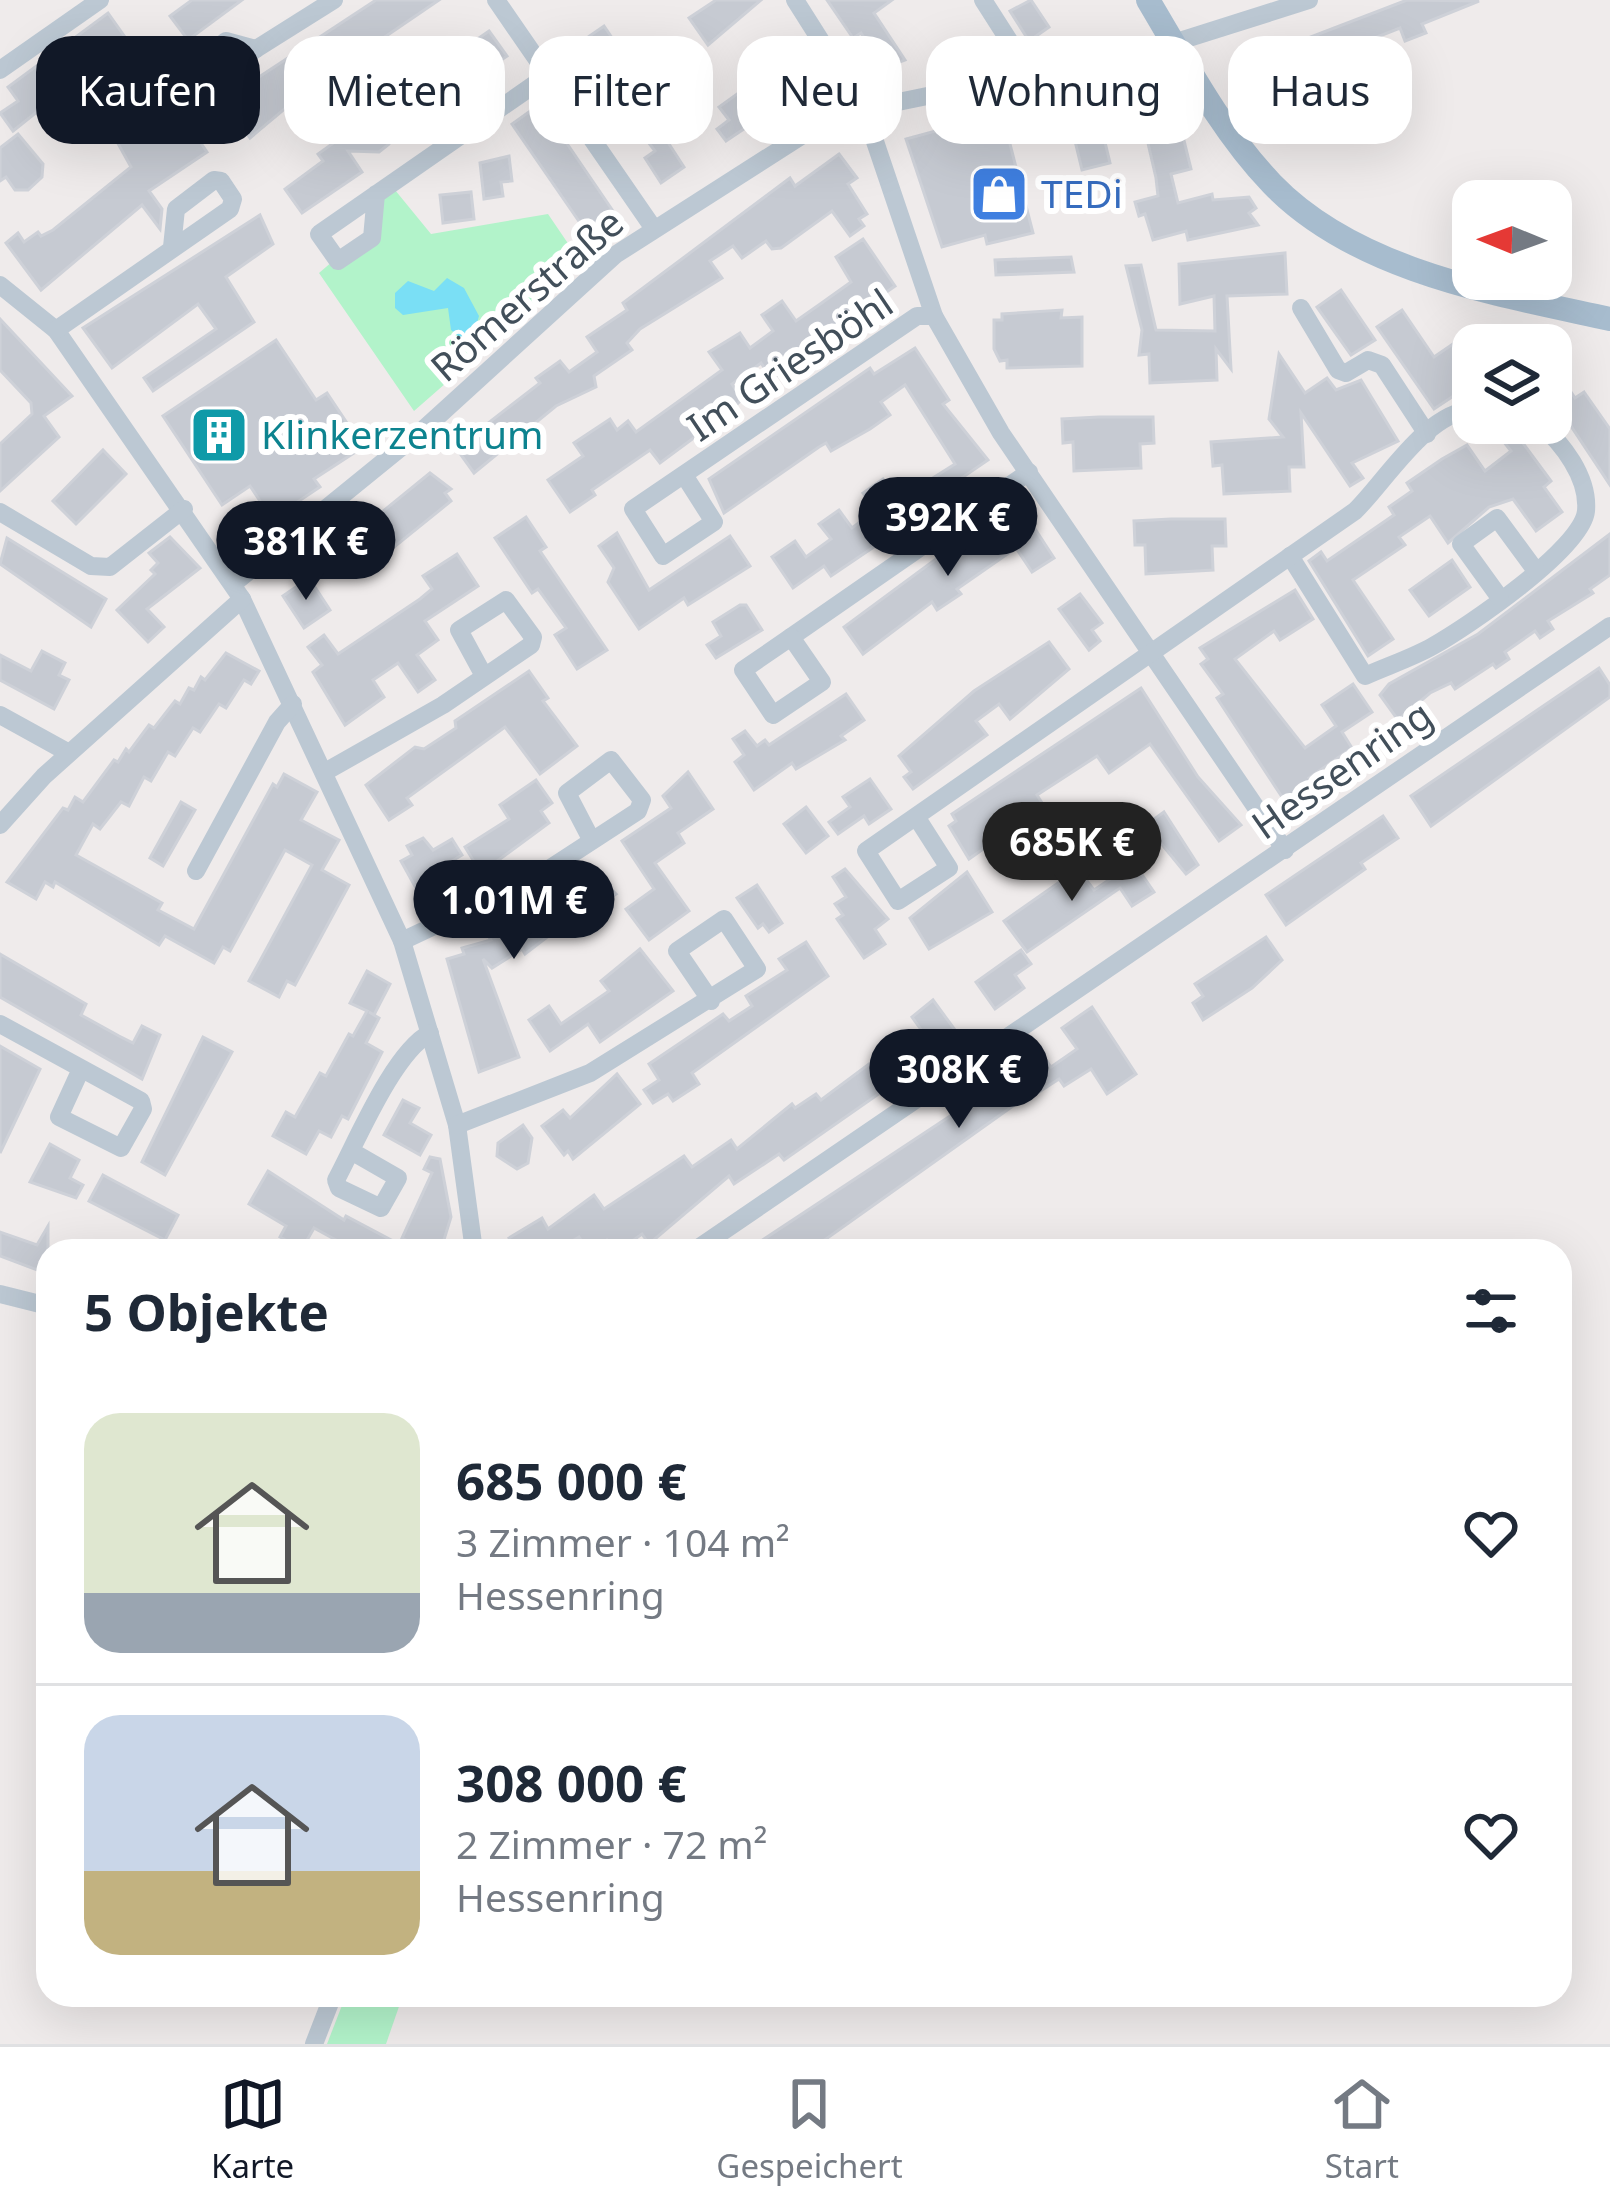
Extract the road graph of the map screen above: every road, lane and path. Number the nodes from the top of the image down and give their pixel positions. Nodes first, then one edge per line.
1 (100, 0) edge
2 (334, 0) edge
3 (496, 0) edge
4 (795, 0) edge
5 (983, 0) edge
6 (1148, 0) edge
7 (1309, 0) edge
8 (818, 36) edge
9 (1006, 36) edge
10 (1169, 36) edge
11 (1199, 36) edge
12 (260, 46) edge
13 (529, 48) edge
14 (0, 70) edge
15 (529, 88) edge
16 (1204, 88) edge
17 (595, 144) edge
18 (788, 144) edge
19 (876, 144) edge
20 (376, 194) dead end
21 (654, 229) junction
22 (172, 248) dead end
23 (0, 285) edge
24 (1301, 308) dead end
25 (934, 316) junction
26 (1610, 319) edge
27 (56, 331) junction
28 (1452, 417) edge
29 (1427, 434) junction
30 (1563, 444) edge
31 (1029, 472) junction
32 (684, 475) junction
33 (184, 509) junction
34 (0, 512) edge
35 (1291, 556) junction
36 (1536, 571) junction
37 (238, 591) junction
38 (1500, 598) junction
39 (1610, 626) edge
40 (791, 637) junction
41 (1152, 652) junction
42 (484, 676) dead end
43 (293, 704) junction
44 (0, 715) edge
45 (68, 753) junction
46 (325, 772) junction
47 (917, 818) junction
48 (0, 825) edge
49 (592, 841) junction
50 (1285, 850) junction
51 (196, 871) dead end
52 (402, 941) junction
53 (711, 1001) junction
54 (0, 1024) edge
55 (430, 1033) junction
56 (81, 1070) junction
57 (457, 1125) junction
58 (351, 1151) dead end
59 (472, 1239) edge
60 (712, 1239) edge
61 (0, 1294) edge
62 (36, 1303) edge
63 (328, 2007) edge
64 (314, 2044) edge

1 - 14 street
2 - 12 street
3 - 13 street
4 - 8 street
5 - 9 street
6 - 10 main road
7 - 11 street, Römerstraße
15 - 20 street
16 - 26 main road
17 - 21 street
18 - 21 street, Römerstraße
19 - 25 street
21 - 37 street, Römerstraße
22 - 27 street
23 - 27 street
24 - 29 street
25 - 31 street
25 - 32 street, Im Griesböhl
27 - 33 street
28 - 29 street
29 - 35 street
30 - 36 street
31 - 40 street
31 - 41 street
32 - 32 street, Im Griesböhl
33 - 34 street
33 - 37 street
35 - 38 street
35 - 41 street
36 - 38 street
36 - 38 street
37 - 43 street
37 - 45 street, Römerstraße
39 - 50 street, Hessenring
40 - 40 street
41 - 47 street
41 - 50 street
42 - 46 street
43 - 46 street
43 - 51 street
44 - 45 street
45 - 48 street, Römerstraße
46 - 52 street
47 - 47 street
49 - 49 street
49 - 52 street
50 - 60 street, Hessenring
52 - 55 street
53 - 53 street
53 - 57 street
54 - 56 street
55 - 57 street
55 - 58 street
56 - 56 street
57 - 59 street
61 - 62 street
63 - 64 street

